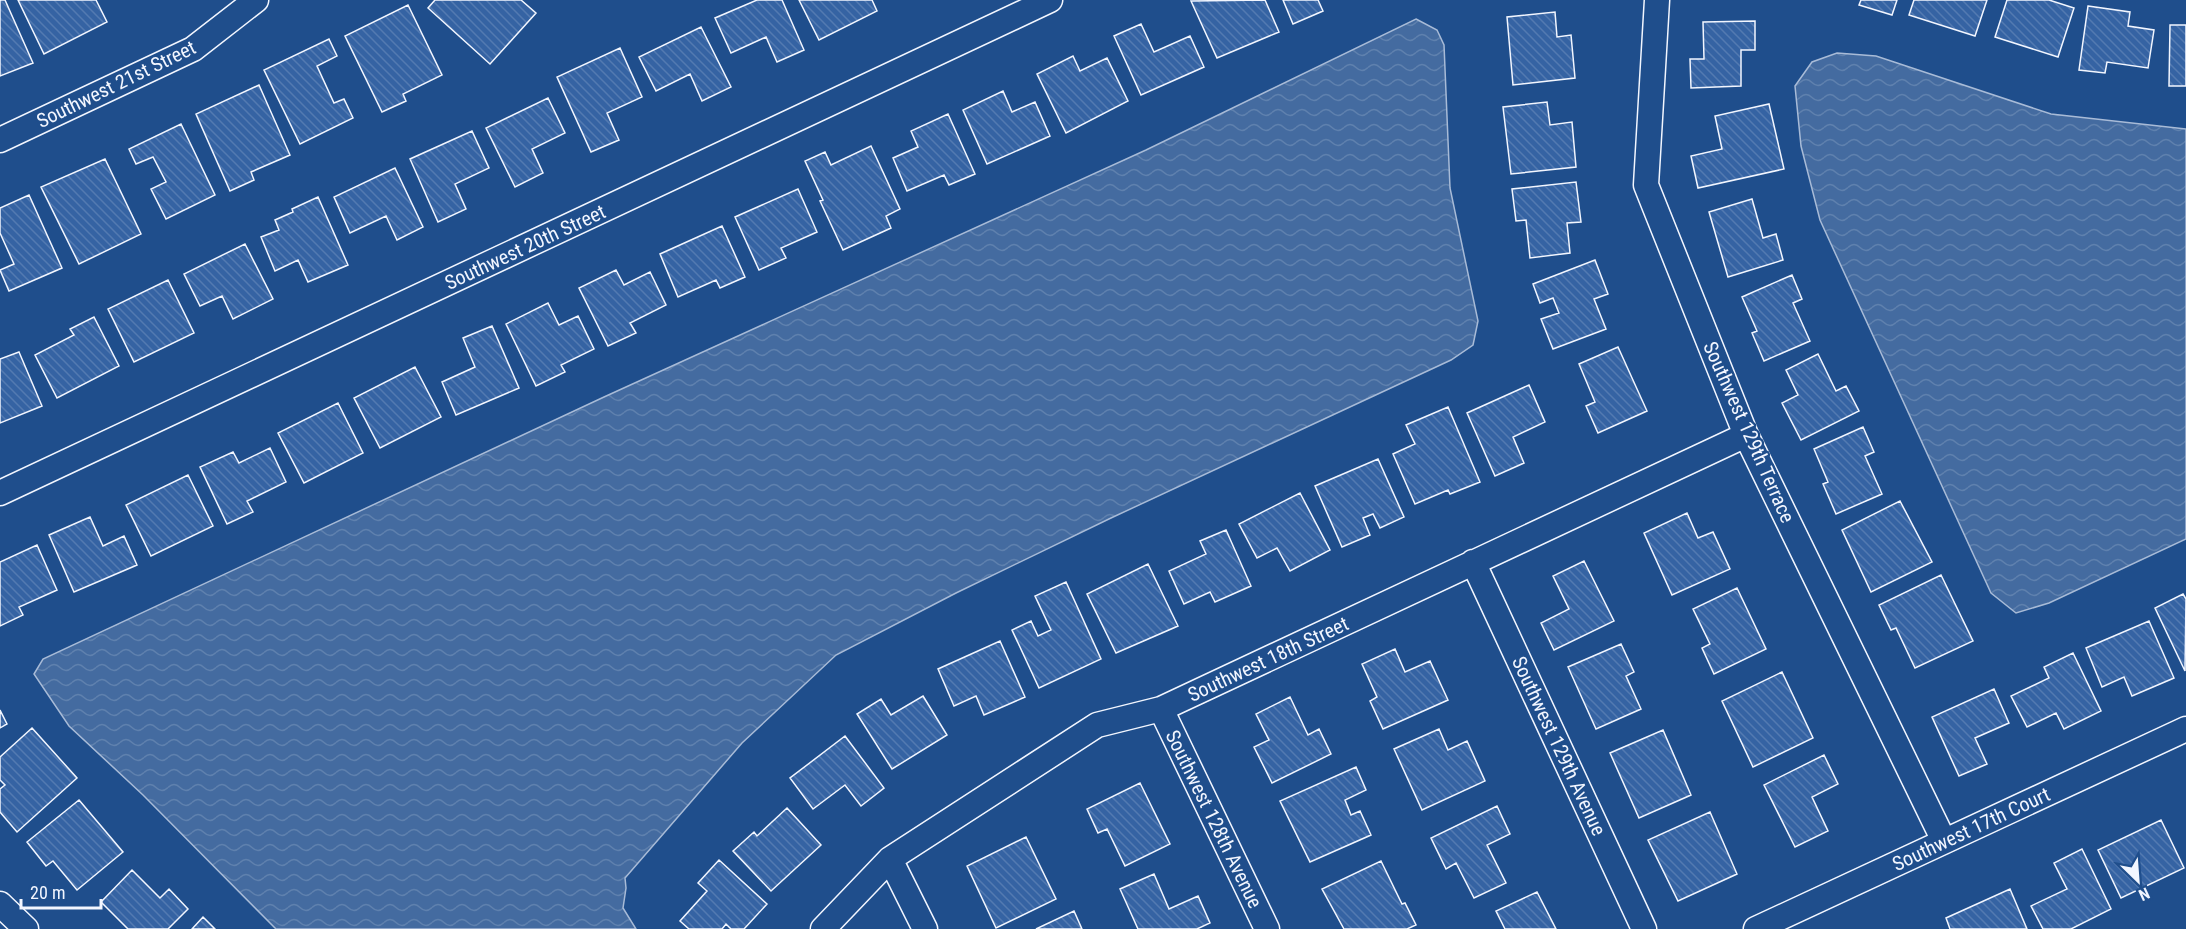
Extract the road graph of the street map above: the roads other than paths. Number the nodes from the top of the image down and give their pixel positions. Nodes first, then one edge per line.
1 (256, 0) edge
2 (1050, 0) edge
3 (1657, 0) edge
4 (0, 140) edge
5 (1746, 435) junction
6 (0, 493) edge
7 (1473, 562) junction
8 (1161, 709) junction
9 (2186, 729) edge
10 (1944, 841) junction
11 (890, 858) junction
12 (0, 904) edge
13 (26, 929) edge
14 (823, 929) edge
15 (925, 929) edge
16 (1267, 929) edge
17 (1644, 929) edge
18 (1756, 929) edge

1 - 4 street, Southwest 21st Street
2 - 6 street, Southwest 20th Street
3 - 5 street, Southwest 129th Terrace
5 - 7 street, Southwest 18th Street
5 - 10 street, Southwest 129th Terrace
7 - 8 street, Southwest 18th Street
7 - 17 street, Southwest 129th Avenue
8 - 11 street, Southwest 18th Street
8 - 16 street, Southwest 128th Avenue
9 - 10 street, Southwest 17th Court
10 - 18 street, Southwest 17th Court
11 - 14 street, Southwest 18th Street
11 - 15 street
12 - 13 street

